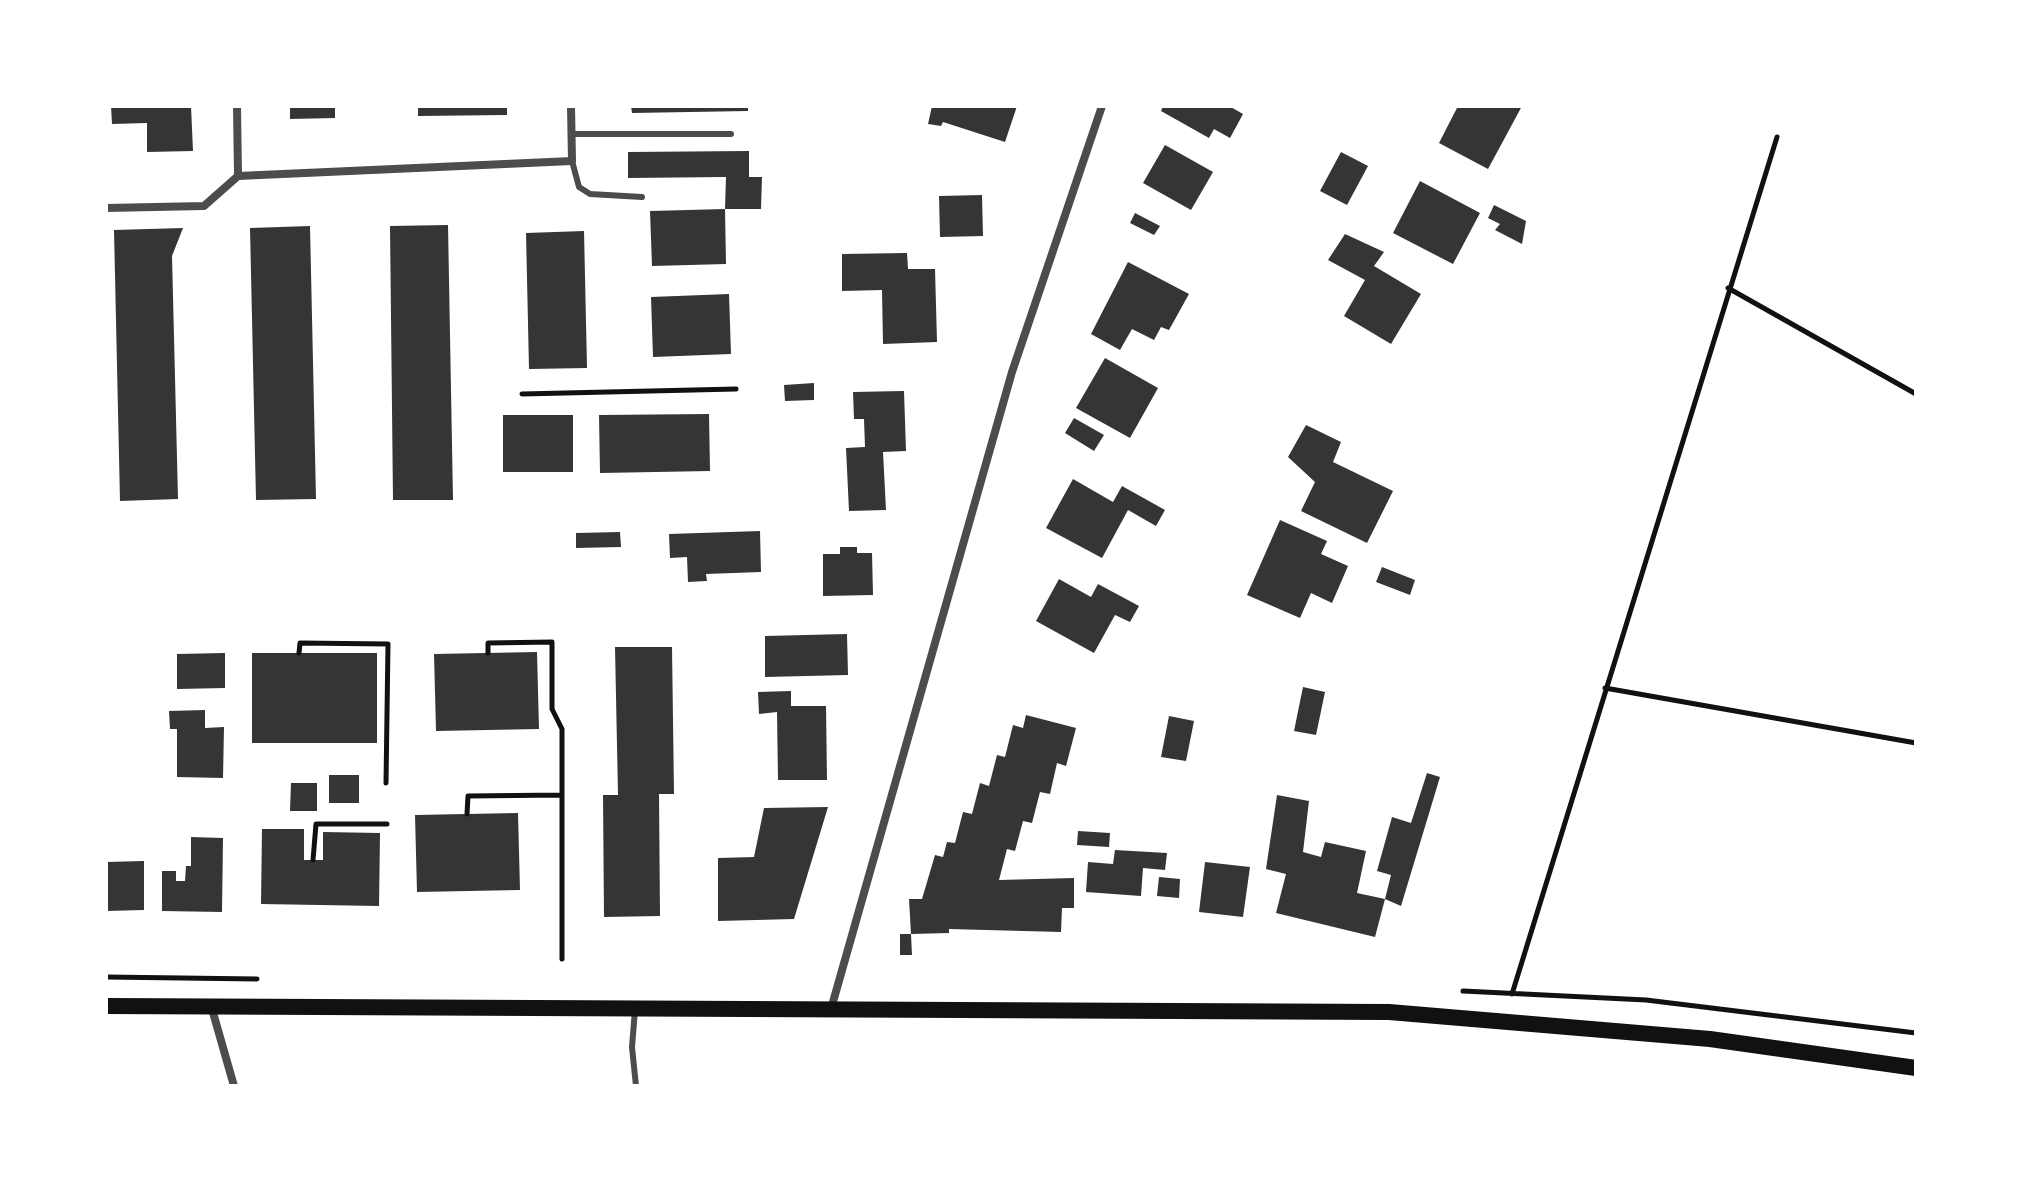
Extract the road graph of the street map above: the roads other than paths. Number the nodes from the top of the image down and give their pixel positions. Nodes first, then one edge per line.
1 (237, 106) edge
2 (571, 106) edge
3 (1102, 106) edge
4 (572, 134) junction
5 (731, 134) dead end
6 (572, 161) junction
7 (238, 176) junction
8 (642, 197) dead end
9 (106, 208) edge
10 (106, 1006) edge
11 (635, 1008) junction
12 (212, 1009) junction
13 (831, 1009) junction
14 (1916, 1068) edge
15 (234, 1086) edge
16 (636, 1086) edge

1 - 7 street
2 - 4 street
3 - 13 street
4 - 5 lane
4 - 6 street
6 - 7 street
6 - 8 lane
7 - 9 street
10 - 12 main road
11 - 12 main road
11 - 13 main road
11 - 16 lane
12 - 15 street
13 - 14 main road

